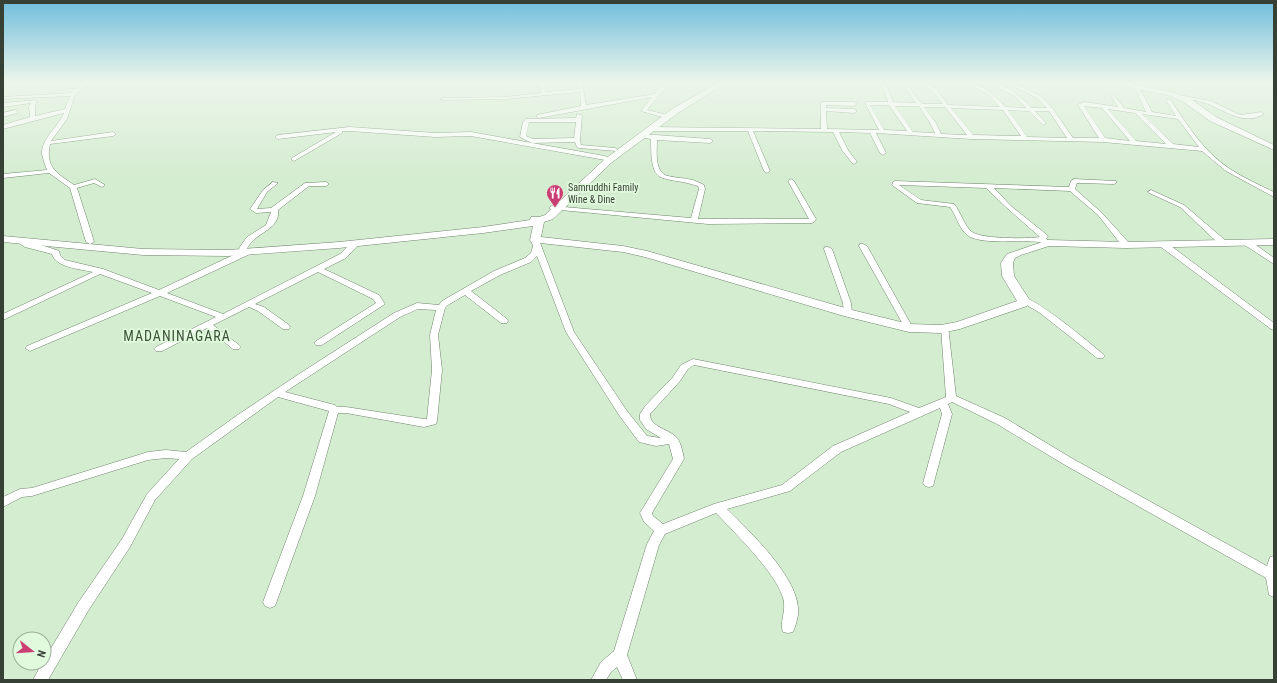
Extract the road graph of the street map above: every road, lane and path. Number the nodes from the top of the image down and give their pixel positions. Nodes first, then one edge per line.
1 (33, 114) edge
2 (51, 114) edge
3 (66, 114) edge
4 (557, 114) edge
5 (581, 114) edge
6 (651, 114) edge
7 (667, 114) edge
8 (668, 114) edge
9 (823, 114) edge
10 (873, 114) edge
11 (898, 114) edge
12 (926, 114) edge
13 (952, 114) edge
14 (1008, 114) edge
15 (1035, 114) edge
16 (1054, 114) edge
17 (1087, 114) edge
18 (1110, 114) edge
19 (1139, 114) edge
20 (1150, 114) edge
21 (1176, 114) edge
22 (1207, 114) edge
23 (1261, 114) dead end
24 (1231, 115) joint
25 (33, 118) junction
26 (661, 118) junction
27 (1179, 118) junction
28 (554, 120) junction
29 (579, 120) junction
30 (1220, 122) junction
31 (1043, 123) dead end
32 (3, 127) edge
33 (750, 129) junction
34 (824, 129) junction
35 (343, 130) junction
36 (835, 130) junction
37 (872, 131) junction
38 (882, 131) junction
39 (911, 133) junction
40 (112, 134) dead end
41 (649, 134) junction
42 (939, 135) junction
43 (278, 137) dead end
44 (971, 137) junction
45 (1026, 138) junction
46 (1071, 139) junction
47 (1103, 140) junction
48 (710, 141) dead end
49 (48, 142) junction
50 (529, 142) dead end
51 (1134, 142) junction
52 (578, 143) junction
53 (628, 144) junction
54 (1171, 146) junction
55 (1274, 148) edge
56 (1205, 149) junction
57 (615, 150) junction
58 (883, 153) dead end
59 (605, 158) junction
60 (294, 159) dead end
61 (854, 162) dead end
62 (767, 170) dead end
63 (50, 171) junction
64 (3, 176) edge
65 (791, 181) dead end
66 (1114, 182) dead end
67 (275, 183) dead end
68 (326, 184) dead end
69 (102, 185) dead end
70 (988, 186) junction
71 (73, 187) junction
72 (1072, 189) junction
73 (1151, 192) dead end
74 (1274, 195) edge
75 (556, 208) junction
76 (273, 210) junction
77 (537, 220) junction
78 (694, 220) junction
79 (3, 233) edge
80 (3, 239) edge
81 (20, 240) junction
82 (1045, 241) junction
83 (90, 242) junction
84 (1222, 242) junction
85 (1246, 242) junction
86 (1274, 242) edge
87 (356, 243) junction
88 (536, 243) junction
89 (1126, 245) junction
90 (1164, 245) junction
91 (863, 246) dead end
92 (828, 249) dead end
93 (245, 250) junction
94 (1274, 262) edge
95 (318, 269) junction
96 (100, 271) junction
97 (465, 291) junction
98 (160, 294) junction
99 (1023, 298) junction
100 (249, 304) junction
101 (441, 308) junction
102 (848, 313) junction
103 (3, 317) edge
104 (224, 317) junction
105 (504, 321) dead end
106 (208, 325) junction
107 (286, 328) dead end
108 (909, 328) junction
109 (945, 328) junction
110 (1274, 328) edge
111 (319, 343) dead end
112 (236, 347) dead end
113 (30, 348) dead end
114 (160, 349) dead end
115 (1100, 356) dead end
116 (277, 393) junction
117 (947, 401) junction
118 (334, 410) junction
119 (919, 412) junction
120 (673, 440) junction
121 (188, 456) junction
122 (929, 483) dead end
123 (3, 502) edge
124 (718, 507) junction
125 (661, 530) junction
126 (1274, 561) edge
127 (1272, 575) junction
128 (1274, 591) edge
129 (270, 602) dead end
130 (788, 627) dead end
131 (620, 656) junction
132 (39, 679) edge
133 (598, 680) edge
134 (630, 680) edge

1 - 25 street
2 - 25 street
3 - 49 street
4 - 28 street
5 - 29 street
6 - 26 street
7 - 26 main road
8 - 26 main road
9 - 34 street
10 - 38 street
11 - 39 street
12 - 42 street
13 - 44 street
14 - 45 street
15 - 31 street
16 - 46 street
17 - 47 street
18 - 51 street
19 - 54 street
20 - 27 street
21 - 27 street
22 - 30 main road
23 - 24 street
24 - 30 street
25 - 32 street
26 - 41 main road
26 - 53 main road
27 - 56 street
28 - 29 street
28 - 52 street
29 - 52 street
30 - 55 main road
33 - 34 street
33 - 41 street
33 - 62 street
34 - 36 street
35 - 43 street
35 - 59 street
35 - 60 street
36 - 37 street
36 - 61 street
37 - 38 street
37 - 58 street
38 - 39 street
39 - 42 street
40 - 49 street
41 - 48 street
41 - 53 main road
41 - 78 street
42 - 44 street
44 - 45 street
45 - 46 street
46 - 47 street
47 - 51 street
49 - 63 street
50 - 52 street
51 - 54 street
52 - 57 street
53 - 57 main road
53 - 75 main road
54 - 56 street
56 - 74 street
57 - 59 main road
59 - 75 main road
63 - 64 street
63 - 71 street
65 - 78 street
66 - 72 street
67 - 76 street
68 - 76 street
69 - 71 street
70 - 72 street
70 - 82 street
70 - 82 street
71 - 83 street
72 - 89 street
73 - 84 street
75 - 77 main road
75 - 78 street
76 - 93 street
77 - 87 main road
77 - 88 main road
77 - 93 main road
79 - 83 main road
80 - 81 main road
81 - 93 main road
81 - 96 street
82 - 89 main road
82 - 99 main road
83 - 93 main road
84 - 85 main road
84 - 90 main road
85 - 86 main road
85 - 94 street
87 - 93 main road
87 - 95 street
88 - 97 street
88 - 102 main road
88 - 120 street
89 - 90 main road
90 - 110 street
91 - 108 street
92 - 102 street
93 - 98 street
95 - 100 street
95 - 111 street
96 - 98 street
96 - 103 street
97 - 101 street
97 - 105 street
98 - 104 street
98 - 113 street
99 - 109 main road
99 - 115 street
100 - 104 street
100 - 107 street
101 - 116 street
101 - 118 street
102 - 108 main road
104 - 106 street
106 - 112 street
106 - 114 street
108 - 109 main road
109 - 117 street
116 - 118 street
116 - 121 street
117 - 119 street
117 - 122 street
117 - 127 street
118 - 129 street
119 - 120 street
119 - 124 street
120 - 125 street
121 - 123 street
121 - 132 street
124 - 125 street
124 - 130 street
125 - 131 street
126 - 127 street
127 - 128 street
131 - 133 street
131 - 134 street

